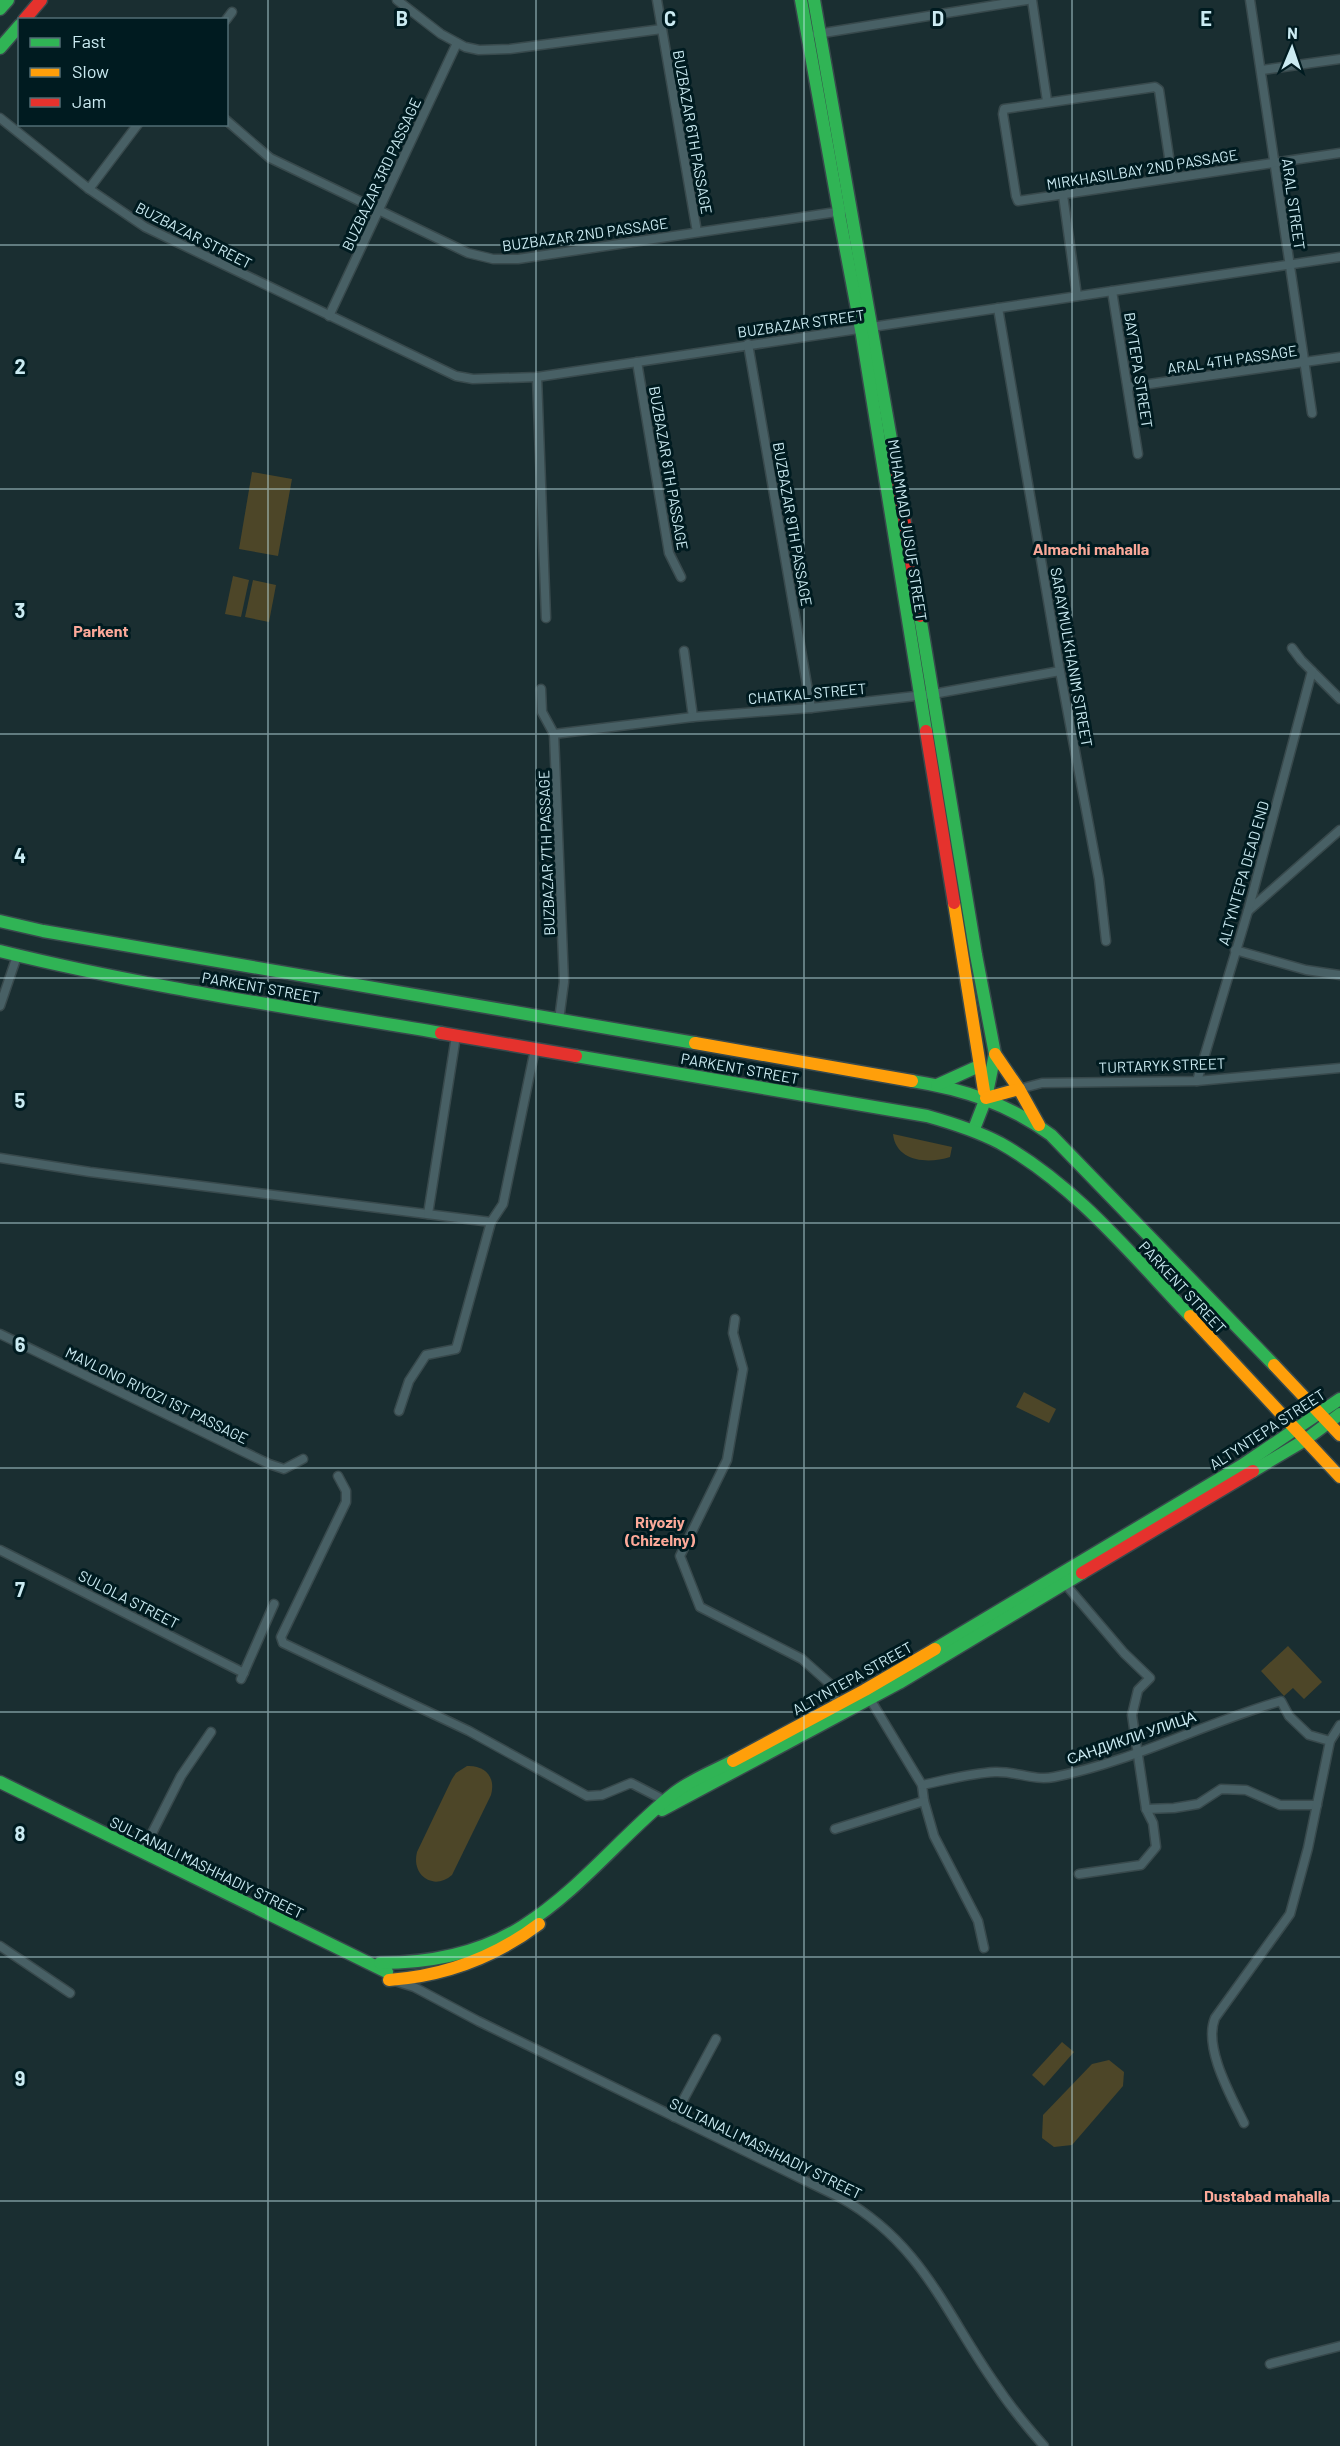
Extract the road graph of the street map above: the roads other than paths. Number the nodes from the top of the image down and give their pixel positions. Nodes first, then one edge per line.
1 (8, 0) edge
2 (41, 0) edge
3 (398, 0) edge
4 (657, 0) edge
5 (801, 0) edge
6 (814, 0) edge
7 (1027, 0) edge
8 (1032, 0) edge
9 (1250, 0) edge
10 (0, 9) edge
11 (26, 18) edge
12 (18, 27) edge
13 (662, 29) junction
14 (813, 34) junction
15 (457, 43) junction
16 (0, 48) edge
17 (1340, 59) edge
18 (1262, 70) junction
19 (1047, 101) junction
20 (0, 118) edge
21 (228, 122) edge
22 (136, 126) edge
23 (1340, 153) edge
24 (1274, 162) junction
25 (1172, 177) junction
26 (89, 189) junction
27 (1063, 195) junction
28 (378, 211) junction
29 (843, 212) junction
30 (697, 232) junction
31 (1340, 257) edge
32 (1289, 264) junction
33 (1112, 291) junction
34 (1077, 296) junction
35 (998, 308) junction
36 (329, 316) junction
37 (867, 327) junction
38 (748, 345) junction
39 (1340, 357) edge
40 (637, 362) junction
41 (1303, 362) junction
42 (537, 377) junction
43 (1128, 387) junction
44 (1312, 413) dead end
45 (1138, 454) dead end
46 (681, 578) dead end
47 (546, 618) dead end
48 (1292, 648) dead end
49 (684, 651) dead end
50 (1060, 671) junction
51 (1312, 671) junction
52 (541, 689) dead end
53 (933, 694) junction
54 (919, 695) junction
55 (1340, 699) edge
56 (811, 708) junction
57 (693, 717) junction
58 (554, 734) junction
59 (1340, 830) edge
60 (1248, 911) junction
61 (0, 921) edge
62 (1106, 941) dead end
63 (1235, 950) junction
64 (0, 951) edge
65 (17, 956) junction
66 (1340, 975) edge
67 (0, 1006) edge
68 (559, 1020) junction
69 (456, 1035) junction
70 (535, 1049) junction
71 (995, 1054) junction
72 (979, 1066) junction
73 (1340, 1068) edge
74 (1197, 1081) junction
75 (937, 1084) junction
76 (1019, 1089) junction
77 (986, 1098) junction
78 (1039, 1125) junction
79 (974, 1129) junction
80 (0, 1158) edge
81 (428, 1214) junction
82 (491, 1222) junction
83 (735, 1319) dead end
84 (0, 1334) edge
85 (1340, 1399) edge
86 (399, 1411) dead end
87 (1319, 1412) junction
88 (1340, 1414) edge
89 (1328, 1423) junction
90 (1295, 1428) junction
91 (1340, 1436) edge
92 (1305, 1440) junction
93 (303, 1459) dead end
94 (338, 1476) dead end
95 (1340, 1477) edge
96 (1116, 1547) junction
97 (0, 1550) edge
98 (1063, 1580) junction
99 (274, 1604) dead end
100 (870, 1699) junction
101 (840, 1710) junction
102 (1340, 1725) edge
103 (211, 1732) dead end
104 (1330, 1740) junction
105 (1137, 1752) junction
106 (0, 1774) edge
107 (0, 1782) edge
108 (922, 1785) junction
109 (664, 1800) junction
110 (924, 1801) junction
111 (1317, 1805) junction
112 (1146, 1809) junction
113 (658, 1812) junction
114 (835, 1829) dead end
115 (626, 1837) junction
116 (144, 1848) junction
117 (621, 1850) junction
118 (1079, 1874) dead end
119 (0, 1946) edge
120 (984, 1948) dead end
121 (380, 1963) junction
122 (388, 1980) junction
123 (70, 1993) dead end
124 (716, 2039) dead end
125 (674, 2117) junction
126 (1244, 2123) dead end
127 (1340, 2346) edge
128 (1270, 2364) dead end
129 (1044, 2446) edge

1 - 10 street
2 - 11 street
3 - 15 street
4 - 13 street, BUZBAZAR 6TH PASSAGE
5 - 14 street, MUHAMMAD JUSUF STREET
6 - 14 street, MUHAMMAD JUSUF STREET
7 - 14 street
8 - 19 street
9 - 18 street, ARAL STREET
12 - 16 street
13 - 15 street
13 - 30 street, BUZBAZAR 6TH PASSAGE
14 - 29 street, MUHAMMAD JUSUF STREET
15 - 28 street, BUZBAZAR 3RD PASSAGE
17 - 18 street
18 - 24 street, ARAL STREET
19 - 25 street
19 - 27 street, MIRKHASILBAY 2ND PASSAGE
20 - 26 street, BUZBAZAR STREET
21 - 28 street, BUZBAZAR 2ND PASSAGE
22 - 26 street
23 - 24 street, MIRKHASILBAY 2ND PASSAGE
24 - 25 street, MIRKHASILBAY 2ND PASSAGE
24 - 32 street, ARAL STREET
25 - 27 street, MIRKHASILBAY 2ND PASSAGE
26 - 36 street, BUZBAZAR STREET
27 - 34 street
28 - 30 street, BUZBAZAR 2ND PASSAGE
28 - 36 street, BUZBAZAR 3RD PASSAGE
29 - 30 street, BUZBAZAR 2ND PASSAGE
29 - 37 street, MUHAMMAD JUSUF STREET
31 - 32 street, BUZBAZAR STREET
32 - 33 street, BUZBAZAR STREET
32 - 41 street, ARAL STREET
33 - 34 street, BUZBAZAR STREET
33 - 43 street, BAYTEPA STREET
34 - 35 street, BUZBAZAR STREET
35 - 37 street, BUZBAZAR STREET
35 - 50 street, SARAYMULKHANIM STREET
36 - 42 street, BUZBAZAR STREET
37 - 38 street, BUZBAZAR STREET
37 - 53 street, MUHAMMAD JUSUF STREET
37 - 54 street, MUHAMMAD JUSUF STREET
38 - 40 street, BUZBAZAR STREET
38 - 56 street, BUZBAZAR 9TH PASSAGE
39 - 41 street, ARAL 4TH PASSAGE
40 - 42 street, BUZBAZAR STREET
40 - 46 street, BUZBAZAR 8TH PASSAGE
41 - 43 street, ARAL 4TH PASSAGE
41 - 44 street, ARAL STREET
42 - 47 street
43 - 45 street, BAYTEPA STREET
48 - 51 street
49 - 57 street
50 - 53 street, CHATKAL STREET
50 - 62 street, SARAYMULKHANIM STREET
51 - 55 street
51 - 60 street, ALTYNTEPA DEAD END
52 - 58 street, BUZBAZAR 7TH PASSAGE
53 - 54 street, CHATKAL STREET
53 - 71 street, MUHAMMAD JUSUF STREET
54 - 56 street, CHATKAL STREET
54 - 72 street, MUHAMMAD JUSUF STREET
56 - 57 street, CHATKAL STREET
57 - 58 street, CHATKAL STREET
58 - 68 street, BUZBAZAR 7TH PASSAGE
59 - 60 street
60 - 63 street, ALTYNTEPA DEAD END
61 - 68 street, PARKENT STREET
63 - 66 street
63 - 74 street, ALTYNTEPA DEAD END
64 - 65 street, PARKENT STREET
65 - 67 street
65 - 69 street, PARKENT STREET
68 - 75 street, PARKENT STREET
69 - 70 street, PARKENT STREET
69 - 81 street
70 - 79 street, PARKENT STREET
70 - 82 street
71 - 76 street, MUHAMMAD JUSUF STREET
71 - 77 street, MUHAMMAD JUSUF STREET
72 - 75 street
72 - 77 street, MUHAMMAD JUSUF STREET
73 - 74 street, TURTARYK STREET
74 - 76 street, TURTARYK STREET
75 - 77 street, PARKENT STREET
76 - 77 street, TURTARYK STREET
76 - 78 street, MUHAMMAD JUSUF STREET
77 - 78 street, PARKENT STREET
77 - 79 street
78 - 87 street, PARKENT STREET
79 - 90 street, PARKENT STREET
80 - 81 street
81 - 82 street
82 - 86 street
83 - 101 street
84 - 93 street, MAVLONO RIYOZI 1ST PASSAGE
85 - 87 street, ALTYNTEPA STREET
87 - 89 street, PARKENT STREET
87 - 90 street, ALTYNTEPA STREET
88 - 89 street, ALTYNTEPA STREET
89 - 91 street, PARKENT STREET
89 - 92 street, ALTYNTEPA STREET
90 - 92 street, PARKENT STREET
90 - 96 street, ALTYNTEPA STREET
92 - 95 street, PARKENT STREET
92 - 96 street, ALTYNTEPA STREET
94 - 109 street
96 - 98 street, ALTYNTEPA STREET
97 - 99 street, SULOLA STREET
98 - 100 street, ALTYNTEPA STREET
98 - 101 street, ALTYNTEPA STREET
98 - 105 street
100 - 101 street, ALTYNTEPA STREET
100 - 108 street
101 - 109 street, ALTYNTEPA STREET
101 - 113 street, ALTYNTEPA STREET
102 - 104 street
103 - 116 street
104 - 105 street, САНДИКЛИ УЛИЦА
104 - 111 street
105 - 108 street, САНДИКЛИ УЛИЦА
105 - 112 street
106 - 116 street, SULTАNALI MASHHADIY STREET
107 - 116 street, SULTАNALI MASHHADIY STREET
108 - 110 street
109 - 113 street
109 - 115 street, ALTYNTEPA STREET
110 - 114 street
110 - 120 street
111 - 112 street
111 - 126 street
112 - 118 street
113 - 117 street, ALTYNTEPA STREET
115 - 117 street
115 - 121 street, ALTYNTEPA STREET
116 - 121 street, SULTАNALI MASHHADIY STREET
116 - 122 street, SULTАNALI MASHHADIY STREET
117 - 122 street, ALTYNTEPA STREET
119 - 123 street
121 - 122 street
122 - 125 street, SULTANALI MASHHADIY STREET
124 - 125 street
125 - 129 street, SULTANALI MASHHADIY STREET
127 - 128 street

